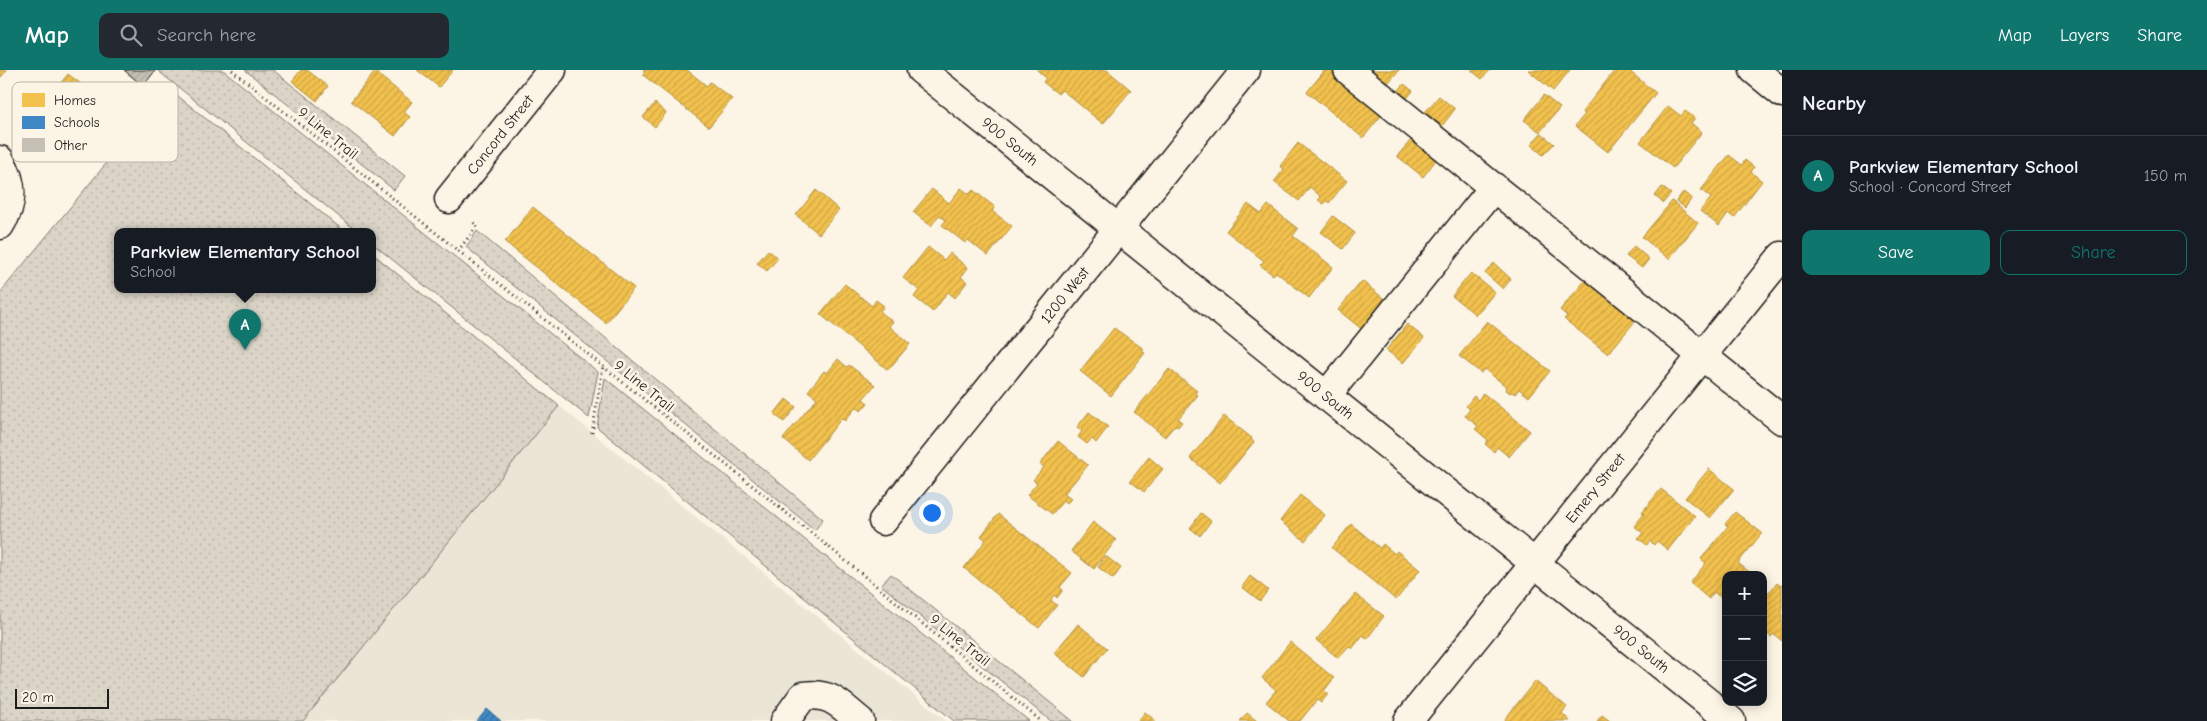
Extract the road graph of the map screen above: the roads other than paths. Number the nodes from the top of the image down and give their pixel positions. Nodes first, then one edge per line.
1 (552, 70) edge
2 (921, 70) edge
3 (1246, 70) edge
4 (1348, 70) edge
5 (1754, 70) edge
6 (1782, 93) edge
7 (0, 160) edge
8 (1494, 187) junction
9 (449, 199) dead end
10 (0, 225) edge
11 (1118, 229) junction
12 (1782, 256) edge
13 (1703, 355) junction
14 (1326, 396) junction
15 (1782, 420) edge
16 (883, 521) dead end
17 (1534, 564) junction
18 (785, 721) edge
19 (860, 721) edge
20 (1408, 721) edge
21 (1730, 721) edge

1 - 9 street, Concord Street
2 - 11 street, 900 South
3 - 11 street, 1200 West
4 - 8 street
5 - 6 street
7 - 10 street
8 - 13 street
8 - 14 street
11 - 14 street, 900 South
11 - 16 street, 1200 West
12 - 13 street, Emery Street
13 - 15 street
13 - 17 street, Emery Street
14 - 17 street, 900 South
17 - 20 street, Emery Street
17 - 21 street, 900 South
18 - 19 street

